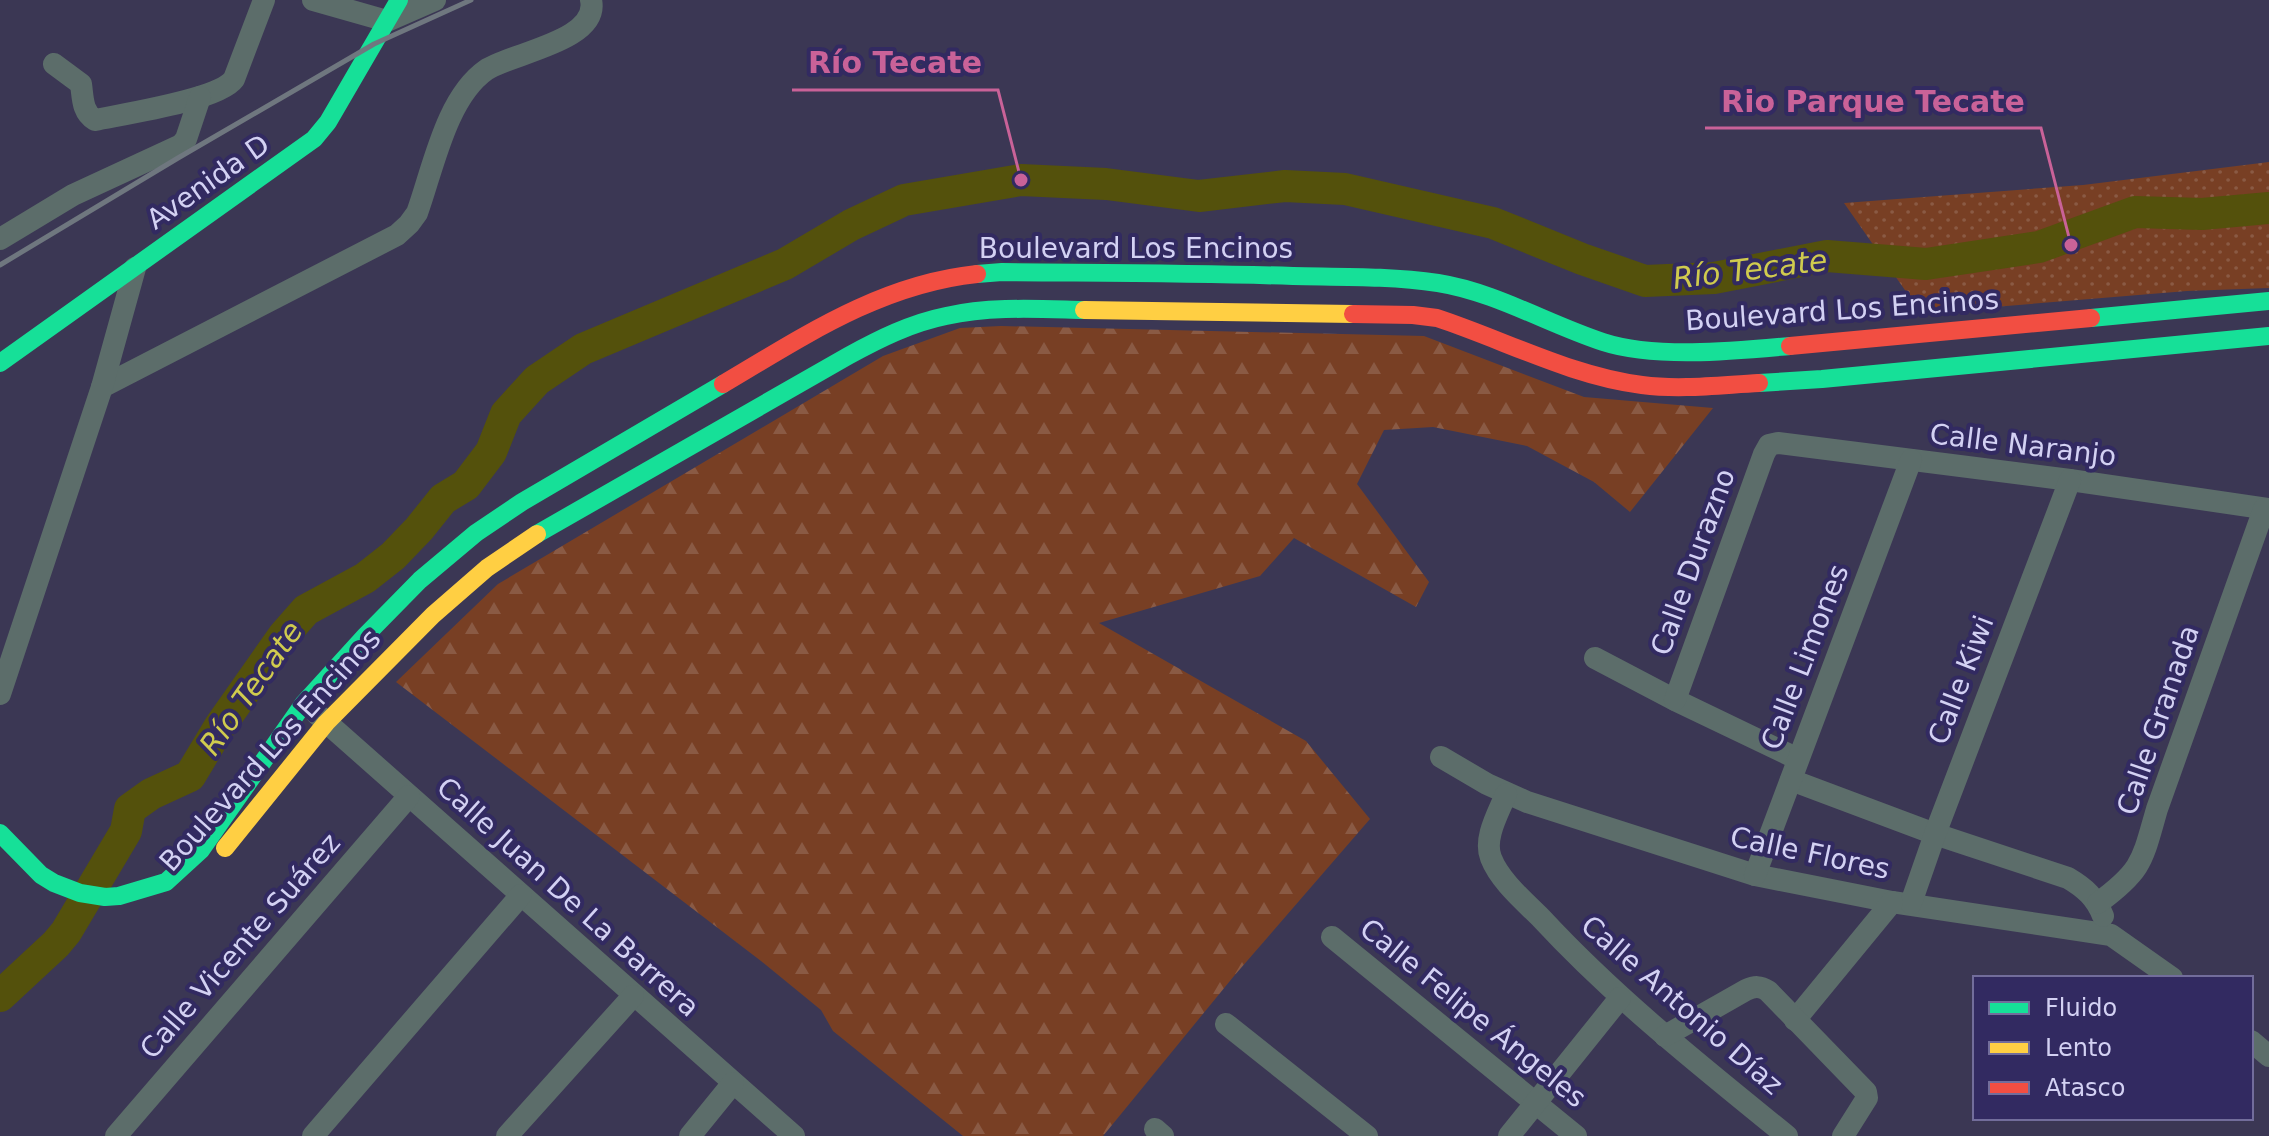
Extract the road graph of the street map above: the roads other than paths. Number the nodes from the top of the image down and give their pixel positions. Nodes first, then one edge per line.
1 (264, 0) edge
2 (313, 0) edge
3 (399, 0) edge
4 (435, 0) edge
5 (591, 8) edge
6 (387, 21) junction
7 (54, 64) dead end
8 (200, 97) junction
9 (0, 239) edge
10 (135, 268) junction
11 (2269, 301) edge
12 (2269, 336) edge
13 (1816, 344) junction
14 (0, 363) edge
15 (1822, 379) junction
16 (102, 387) junction
17 (1769, 445) joint
18 (1911, 460) junction
19 (2070, 480) junction
20 (2267, 509) edge
21 (1595, 658) dead end
22 (0, 694) edge
23 (1675, 700) junction
24 (304, 703) junction
25 (326, 723) junction
26 (1441, 757) dead end
27 (1795, 770) junction
28 (1506, 794) junction
29 (409, 796) junction
30 (0, 833) edge
31 (1935, 834) junction
32 (0, 857) edge
33 (205, 871) dead end
34 (1755, 875) junction
35 (186, 887) dead end
36 (49, 890) junction
37 (521, 895) junction
38 (1901, 902) junction
39 (2098, 903) junction
40 (157, 904) dead end
41 (2111, 935) junction
42 (1332, 937) dead end
43 (2169, 976) edge
44 (633, 996) junction
45 (1620, 998) junction
46 (1795, 1020) junction
47 (1226, 1024) dead end
48 (1665, 1036) junction
49 (2253, 1043) edge
50 (2269, 1056) edge
51 (733, 1083) junction
52 (1536, 1104) junction
53 (116, 1136) edge
54 (313, 1136) edge
55 (507, 1136) edge
56 (690, 1136) edge
57 (794, 1136) edge
58 (1367, 1136) edge
59 (1509, 1136) edge
60 (1576, 1136) edge
61 (1787, 1136) edge
62 (1843, 1136) edge

1 - 8 street
2 - 6 street
3 - 6 main road, Avenida D
4 - 6 street
5 - 16 street
6 - 10 main road, Avenida D
7 - 8 street
8 - 9 street
10 - 14 main road, Avenida D
10 - 16 street
11 - 13 main road, Boulevard Los Encinos
12 - 15 main road, Boulevard Los Encinos
13 - 15 main road
13 - 24 main road, Boulevard Los Encinos
15 - 25 main road, Boulevard Los Encinos
16 - 22 street
17 - 18 street, Calle Naranjo
17 - 23 street, Calle Durazno
18 - 19 street, Calle Naranjo
18 - 27 street, Calle Limones
19 - 20 street, Calle Naranjo
19 - 31 street, Calle Kiwi
20 - 39 street, Calle Granada
21 - 23 street
23 - 27 street
24 - 25 street, Calle Juan De La Barrera
24 - 36 main road, Boulevard Los Encinos
25 - 29 street, Calle Juan De La Barrera
25 - 33 main road, Boulevard Los Encinos
26 - 28 street, Calle Flores
27 - 31 street
27 - 34 street, Calle Limones
28 - 34 street, Calle Flores
28 - 45 street, Calle Antonio Díaz
29 - 37 street, Calle Juan De La Barrera
29 - 53 street, Calle Vicente Suárez
30 - 36 main road, Boulevard Los Encinos
31 - 38 street, Calle Kiwi
31 - 39 street
32 - 36 main road, Boulevard Los Encinos
34 - 38 street, Calle Flores
35 - 40 main road, Boulevard Los Encinos
37 - 44 street, Calle Juan De La Barrera
37 - 54 street
38 - 41 street, Calle Flores
38 - 46 street, Calle Kiwi
39 - 41 street
41 - 43 street, Calle Flores
42 - 52 street, Calle Felipe Ángeles
44 - 51 street, Calle Juan De La Barrera
44 - 55 street
45 - 48 street, Calle Antonio Díaz
45 - 52 street
46 - 48 street
46 - 62 street
47 - 58 street
48 - 61 street, Calle Antonio Díaz
49 - 50 street
51 - 56 street
51 - 57 street, Calle Juan De La Barrera
52 - 59 street
52 - 60 street, Calle Felipe Ángeles

